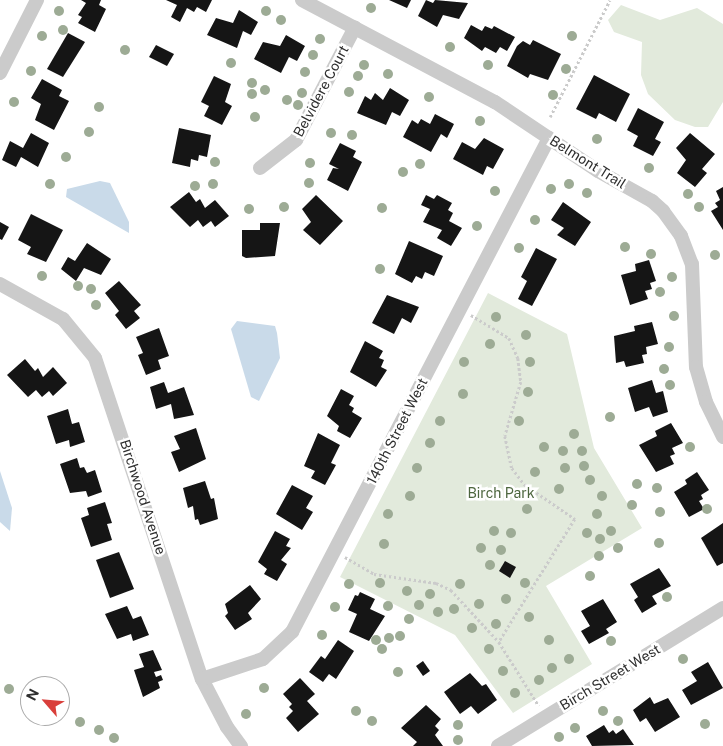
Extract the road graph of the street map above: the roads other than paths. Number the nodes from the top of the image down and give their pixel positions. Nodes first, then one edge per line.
1 (37, 0) edge
2 (302, 0) edge
3 (355, 27) junction
4 (0, 73) edge
5 (549, 138) junction
6 (260, 168) dead end
7 (0, 284) edge
8 (723, 438) edge
9 (723, 608) edge
10 (202, 679) junction
11 (241, 746) edge
12 (498, 746) edge

1 - 4 street
2 - 3 street, Belmont Trail
3 - 5 street, Belmont Trail
3 - 6 street, Belvidere Court
5 - 8 street, Belmont Trail
5 - 10 street, 140th Street West
7 - 10 street, Birchwood Avenue
9 - 12 street, Birch Street West
10 - 11 street, Birchwood Avenue

